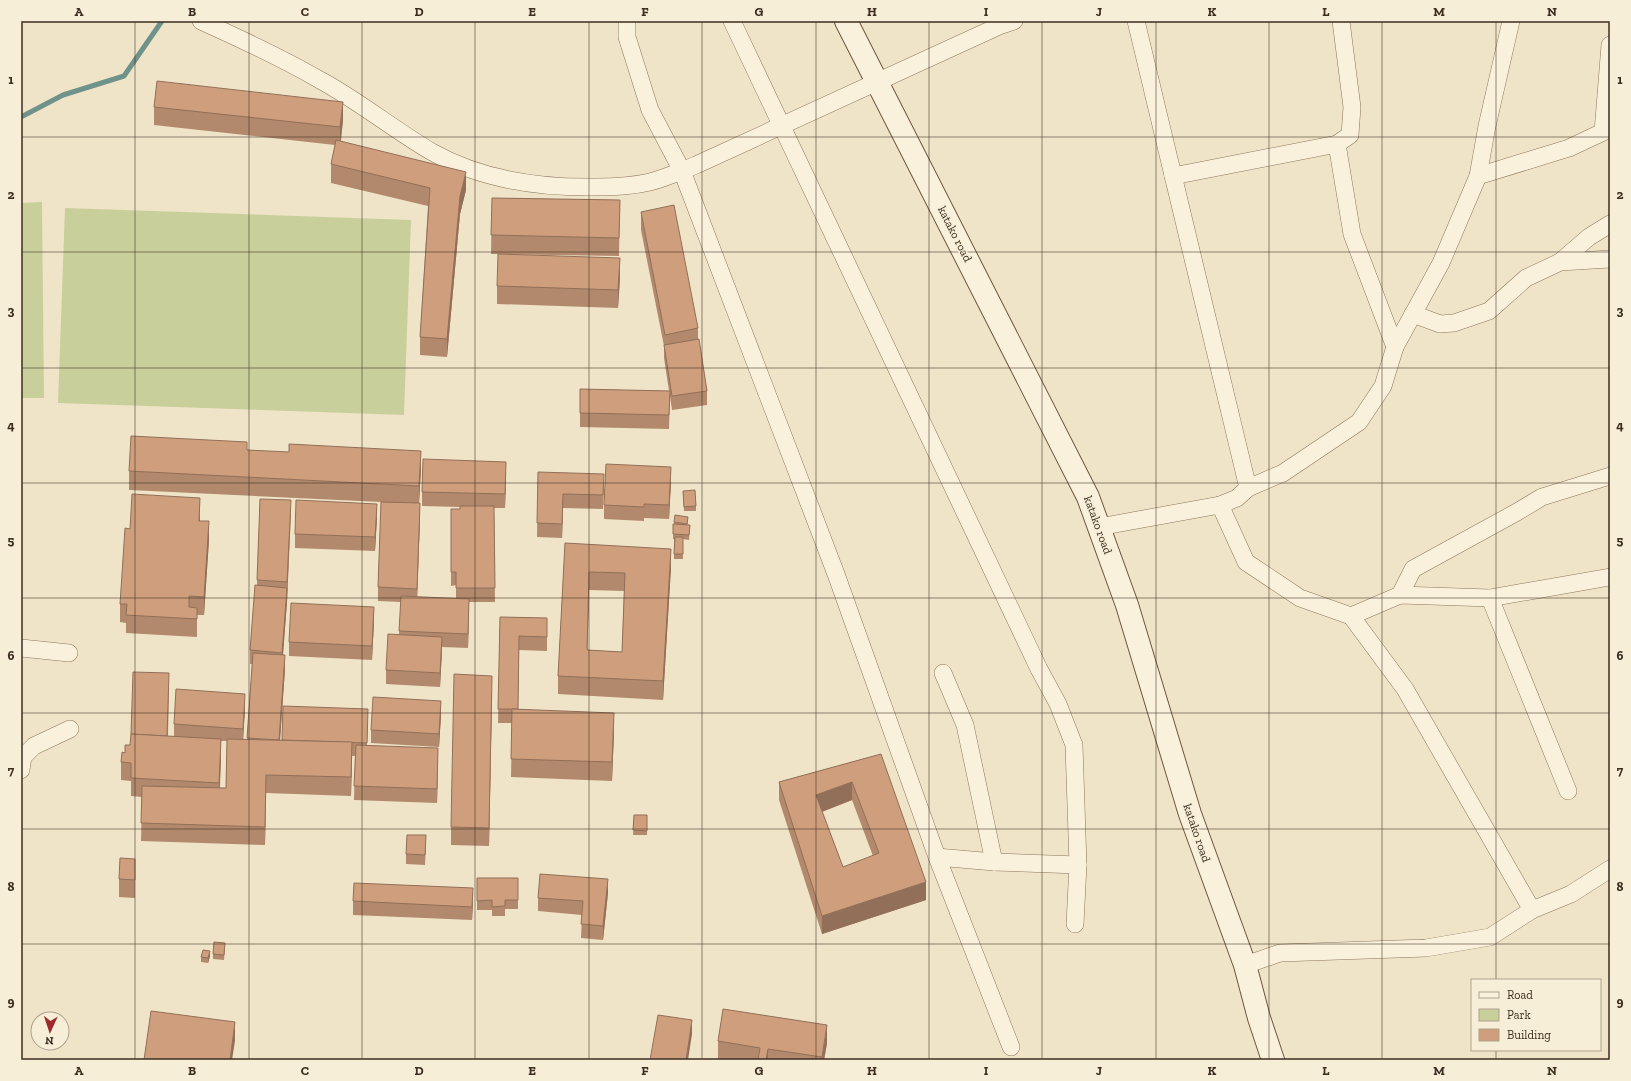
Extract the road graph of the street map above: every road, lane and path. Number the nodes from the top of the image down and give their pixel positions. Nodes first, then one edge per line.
1 (201, 21) edge
2 (627, 21) edge
3 (732, 21) edge
4 (846, 21) edge
5 (1014, 21) edge
6 (1136, 21) edge
7 (1341, 21) edge
8 (1511, 21) edge
9 (1610, 45) edge
10 (878, 81) junction
11 (782, 125) junction
12 (1337, 144) junction
13 (682, 171) junction
14 (1173, 176) junction
15 (1478, 176) junction
16 (1610, 224) edge
17 (1610, 259) edge
18 (1560, 262) junction
19 (1413, 314) junction
20 (1395, 347) junction
21 (1610, 476) edge
22 (1248, 488) junction
23 (1220, 505) junction
24 (1099, 527) junction
25 (1610, 577) edge
26 (1400, 595) junction
27 (1490, 598) junction
28 (1351, 616) junction
29 (21, 648) edge
30 (69, 653) dead end
31 (943, 673) dead end
32 (70, 729) dead end
33 (21, 770) edge
34 (1568, 791) dead end
35 (937, 857) junction
36 (994, 862) junction
37 (1078, 865) junction
38 (1610, 869) edge
39 (1532, 910) junction
40 (1075, 924) dead end
41 (1245, 965) junction
42 (1011, 1047) dead end
43 (1273, 1060) edge

1 - 13 street
2 - 13 street
3 - 11 street
4 - 10 street, katako road
5 - 10 street
6 - 14 street
7 - 12 street
8 - 15 street
9 - 15 street
10 - 11 street
10 - 24 street, katako road
11 - 13 street
11 - 37 street
12 - 14 street
12 - 20 street
13 - 35 street
14 - 22 street
15 - 19 street
16 - 18 street
17 - 18 street
18 - 19 street
19 - 20 street
20 - 22 street
21 - 26 street
22 - 23 street
23 - 24 street
23 - 28 street
24 - 41 street, katako road
25 - 27 street
26 - 27 street
26 - 28 street
27 - 34 street
28 - 39 street
29 - 30 street
31 - 36 street
32 - 33 street
35 - 36 street
35 - 42 street
36 - 37 street
37 - 40 street
38 - 39 street
39 - 41 street
41 - 43 street, katako road

